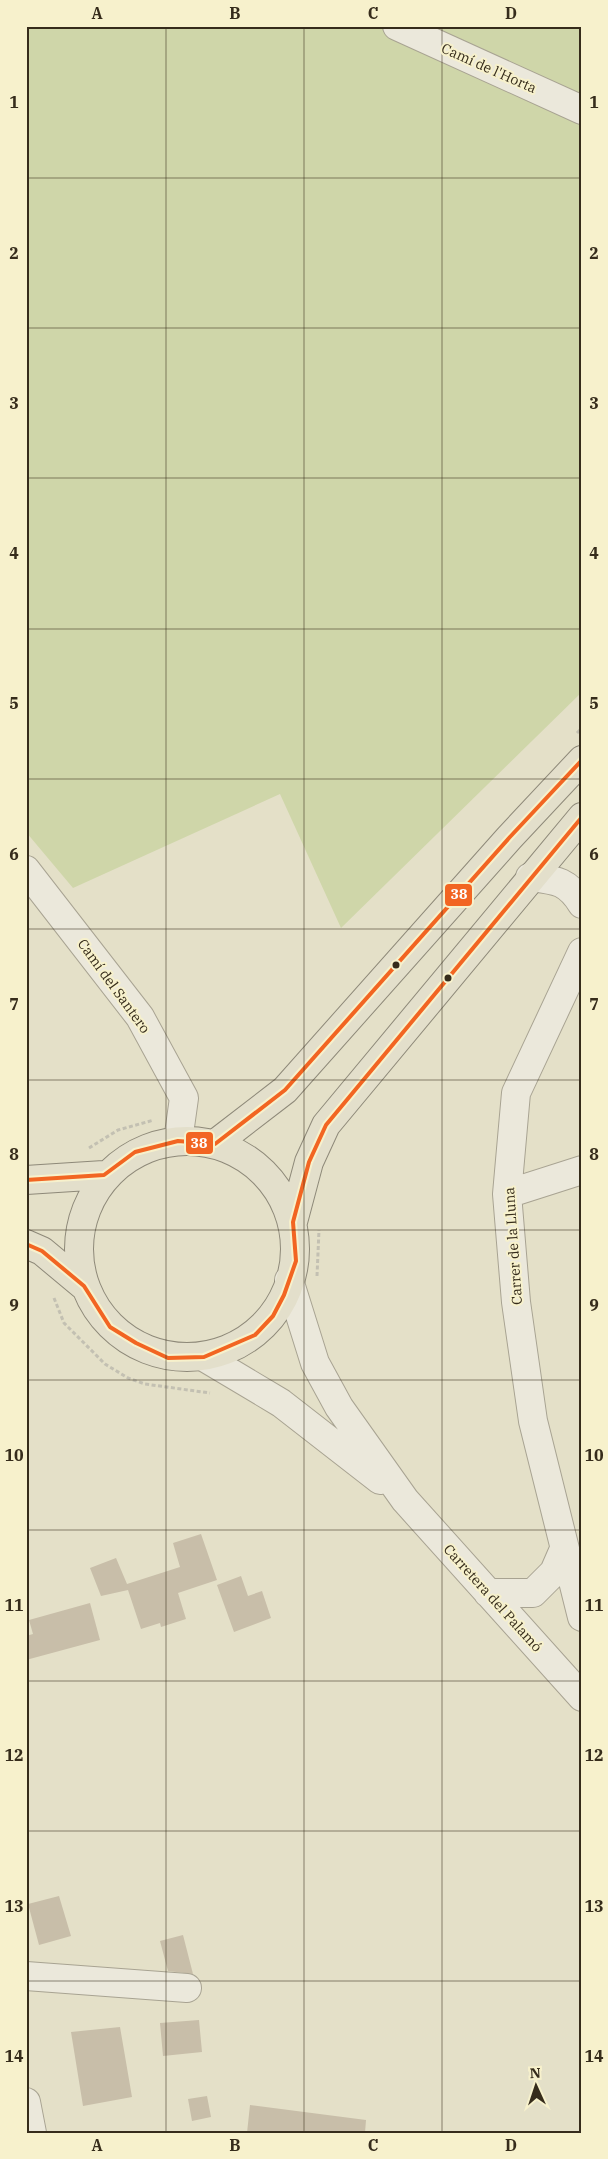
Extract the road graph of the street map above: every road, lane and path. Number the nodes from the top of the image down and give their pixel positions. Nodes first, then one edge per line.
1 (397, 26) edge
2 (582, 110) edge
3 (582, 728) edge
4 (579, 748) edge
5 (581, 826) edge
6 (26, 870) edge
7 (530, 877) junction
8 (582, 904) edge
9 (582, 952) edge
10 (182, 1113) junction
11 (178, 1141) junction
12 (215, 1144) junction
13 (87, 1149) dead end
14 (582, 1170) edge
15 (104, 1175) junction
16 (26, 1180) edge
17 (507, 1194) junction
18 (293, 1222) junction
19 (320, 1226) dead end
20 (26, 1244) edge
21 (289, 1280) junction
22 (84, 1286) junction
23 (317, 1286) dead end
24 (49, 1293) dead end
25 (204, 1357) junction
26 (216, 1394) dead end
27 (405, 1500) junction
28 (564, 1549) junction
29 (488, 1593) junction
30 (582, 1617) edge
31 (582, 1697) edge
32 (26, 1976) edge
33 (187, 1988) dead end
34 (26, 2102) edge
35 (32, 2133) edge

1 - 2 street, Camí de l'Horta
3 - 4 path
4 - 12 main road
5 - 7 main road
6 - 10 street, Camí del Santero
7 - 8 street
7 - 18 main road
9 - 17 street, Carrer de la Lluna
10 - 11 street, Camí del Santero
10 - 13 path
11 - 12 main road
11 - 15 main road
12 - 18 main road
14 - 17 street
15 - 16 main road
15 - 22 main road
17 - 28 street, Carrer de la Lluna
18 - 21 main road
19 - 23 path
20 - 22 main road
21 - 25 main road
21 - 27 street, Carretera del Palamó
22 - 25 main road
24 - 26 path
25 - 27 street, Carretera del Palamó
27 - 29 street, Carretera del Palamó
28 - 29 street
28 - 30 street, Carrer de la Lluna
29 - 31 street, Carretera del Palamó
32 - 33 street
34 - 35 street

